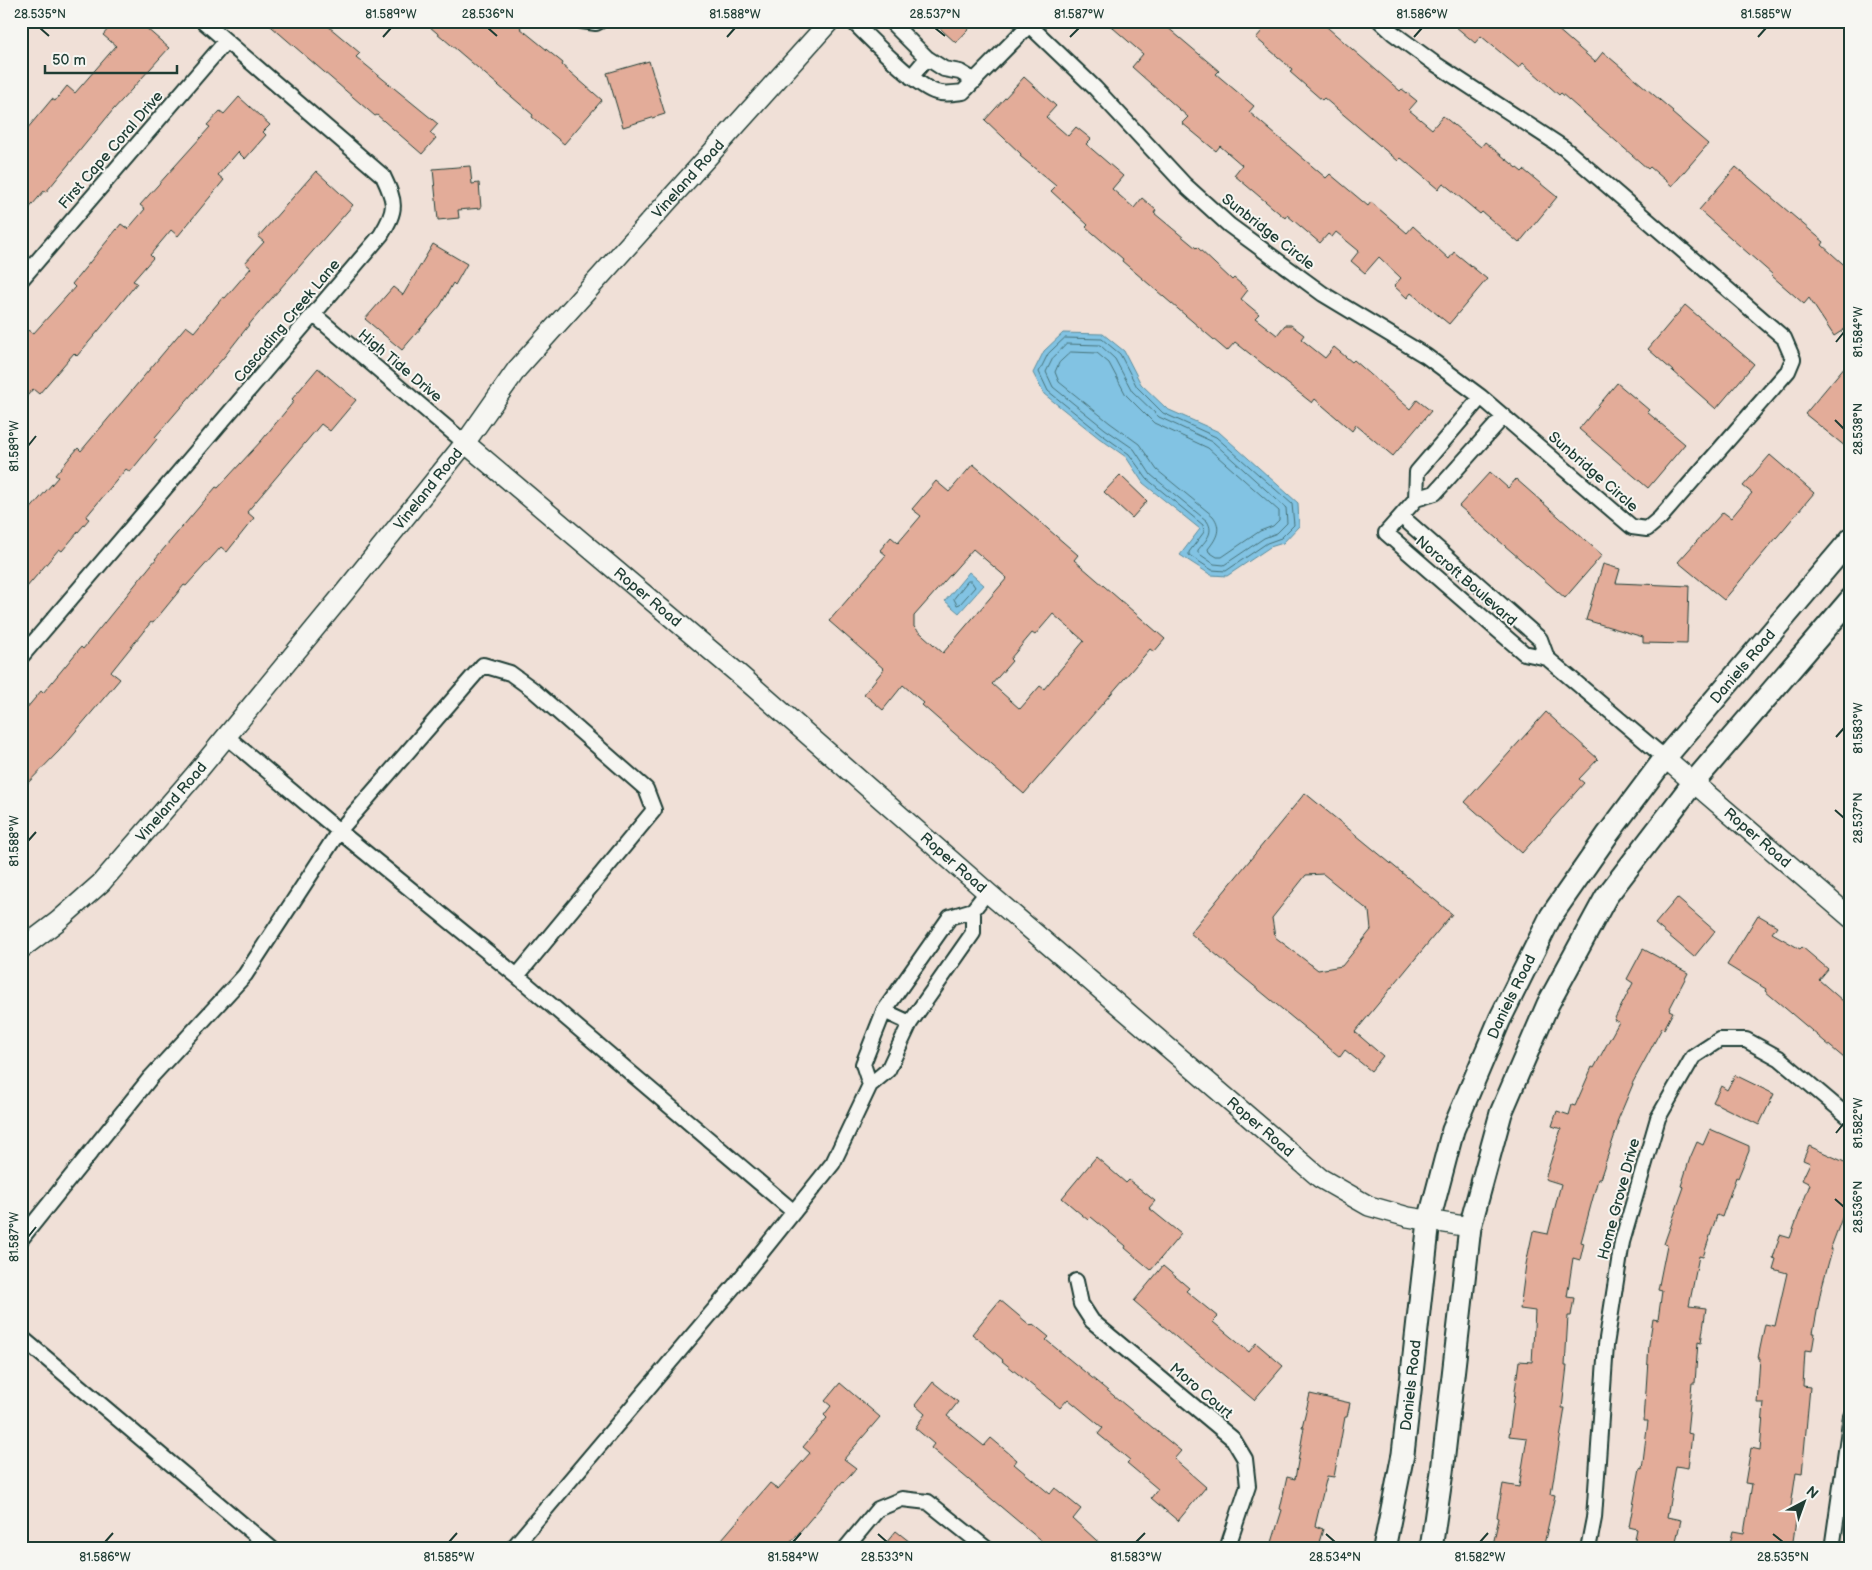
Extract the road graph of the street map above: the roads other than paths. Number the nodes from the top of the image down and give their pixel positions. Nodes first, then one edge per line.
1 (203, 21) edge
2 (582, 21) edge
3 (600, 21) edge
4 (830, 21) edge
5 (852, 21) edge
6 (890, 21) edge
7 (1380, 21) edge
8 (1031, 23) edge
9 (226, 41) junction
10 (927, 58) junction
11 (911, 76) junction
12 (975, 81) junction
13 (21, 280) edge
14 (313, 314) junction
15 (1482, 397) junction
16 (1504, 416) junction
17 (465, 443) junction
18 (1416, 499) junction
19 (1401, 516) junction
20 (1851, 539) edge
21 (1851, 599) edge
22 (27, 640) edge
23 (21, 657) edge
24 (1547, 658) junction
25 (226, 736) junction
26 (1665, 758) junction
27 (1693, 783) junction
28 (339, 832) junction
29 (987, 892) junction
30 (973, 910) junction
31 (1851, 918) edge
32 (21, 949) edge
33 (517, 976) junction
34 (884, 1011) junction
35 (910, 1023) junction
36 (870, 1085) junction
37 (1851, 1120) edge
38 (794, 1212) junction
39 (1429, 1220) junction
40 (1470, 1227) junction
41 (21, 1239) edge
42 (1076, 1281) dead end
43 (21, 1337) edge
44 (1851, 1416) edge
45 (272, 1549) edge
46 (512, 1549) edge
47 (845, 1549) edge
48 (987, 1549) edge
49 (1227, 1549) edge
50 (1384, 1549) edge
51 (1431, 1549) edge
52 (1588, 1549) edge
53 (1832, 1549) edge

1 - 9 street, Cascading Creek Lane
2 - 3 street
4 - 17 street, Vineland Road
5 - 11 street, Sunbridge Circle
6 - 10 street
7 - 16 street, Sunbridge Circle
8 - 12 street, Sunbridge Circle
8 - 15 street, Sunbridge Circle
9 - 13 street, First Cape Coral Drive
9 - 14 street, Cascading Creek Lane
10 - 11 street
10 - 12 street
11 - 12 street, Sunbridge Circle
14 - 17 street, High Tide Drive
14 - 22 street, Cascading Creek Lane
15 - 16 street, Sunbridge Circle
15 - 18 street
16 - 18 street, Norcroft Boulevard
17 - 25 street, Vineland Road
17 - 29 street, Roper Road
18 - 19 street, Norcroft Boulevard
19 - 24 street, Norcroft Boulevard
19 - 24 street, Norcroft Boulevard
20 - 26 main road, Daniels Road
21 - 27 main road
22 - 23 street, Cascading Creek Lane
24 - 26 street, Norcroft Boulevard
25 - 28 street
25 - 32 street, Vineland Road
26 - 27 street, Roper Road
26 - 39 main road, Daniels Road
27 - 31 street, Roper Road
27 - 40 main road
28 - 33 street
28 - 33 street
28 - 41 street
29 - 30 street
29 - 39 street, Roper Road
30 - 34 street
30 - 35 street
33 - 38 street
34 - 35 street
34 - 36 street
35 - 36 street
36 - 38 street
37 - 52 street, Home Grove Drive
38 - 46 street
39 - 40 street, Roper Road
39 - 50 main road, Daniels Road
40 - 51 main road
42 - 49 street, Moro Court
43 - 45 street
44 - 53 street
47 - 48 street

